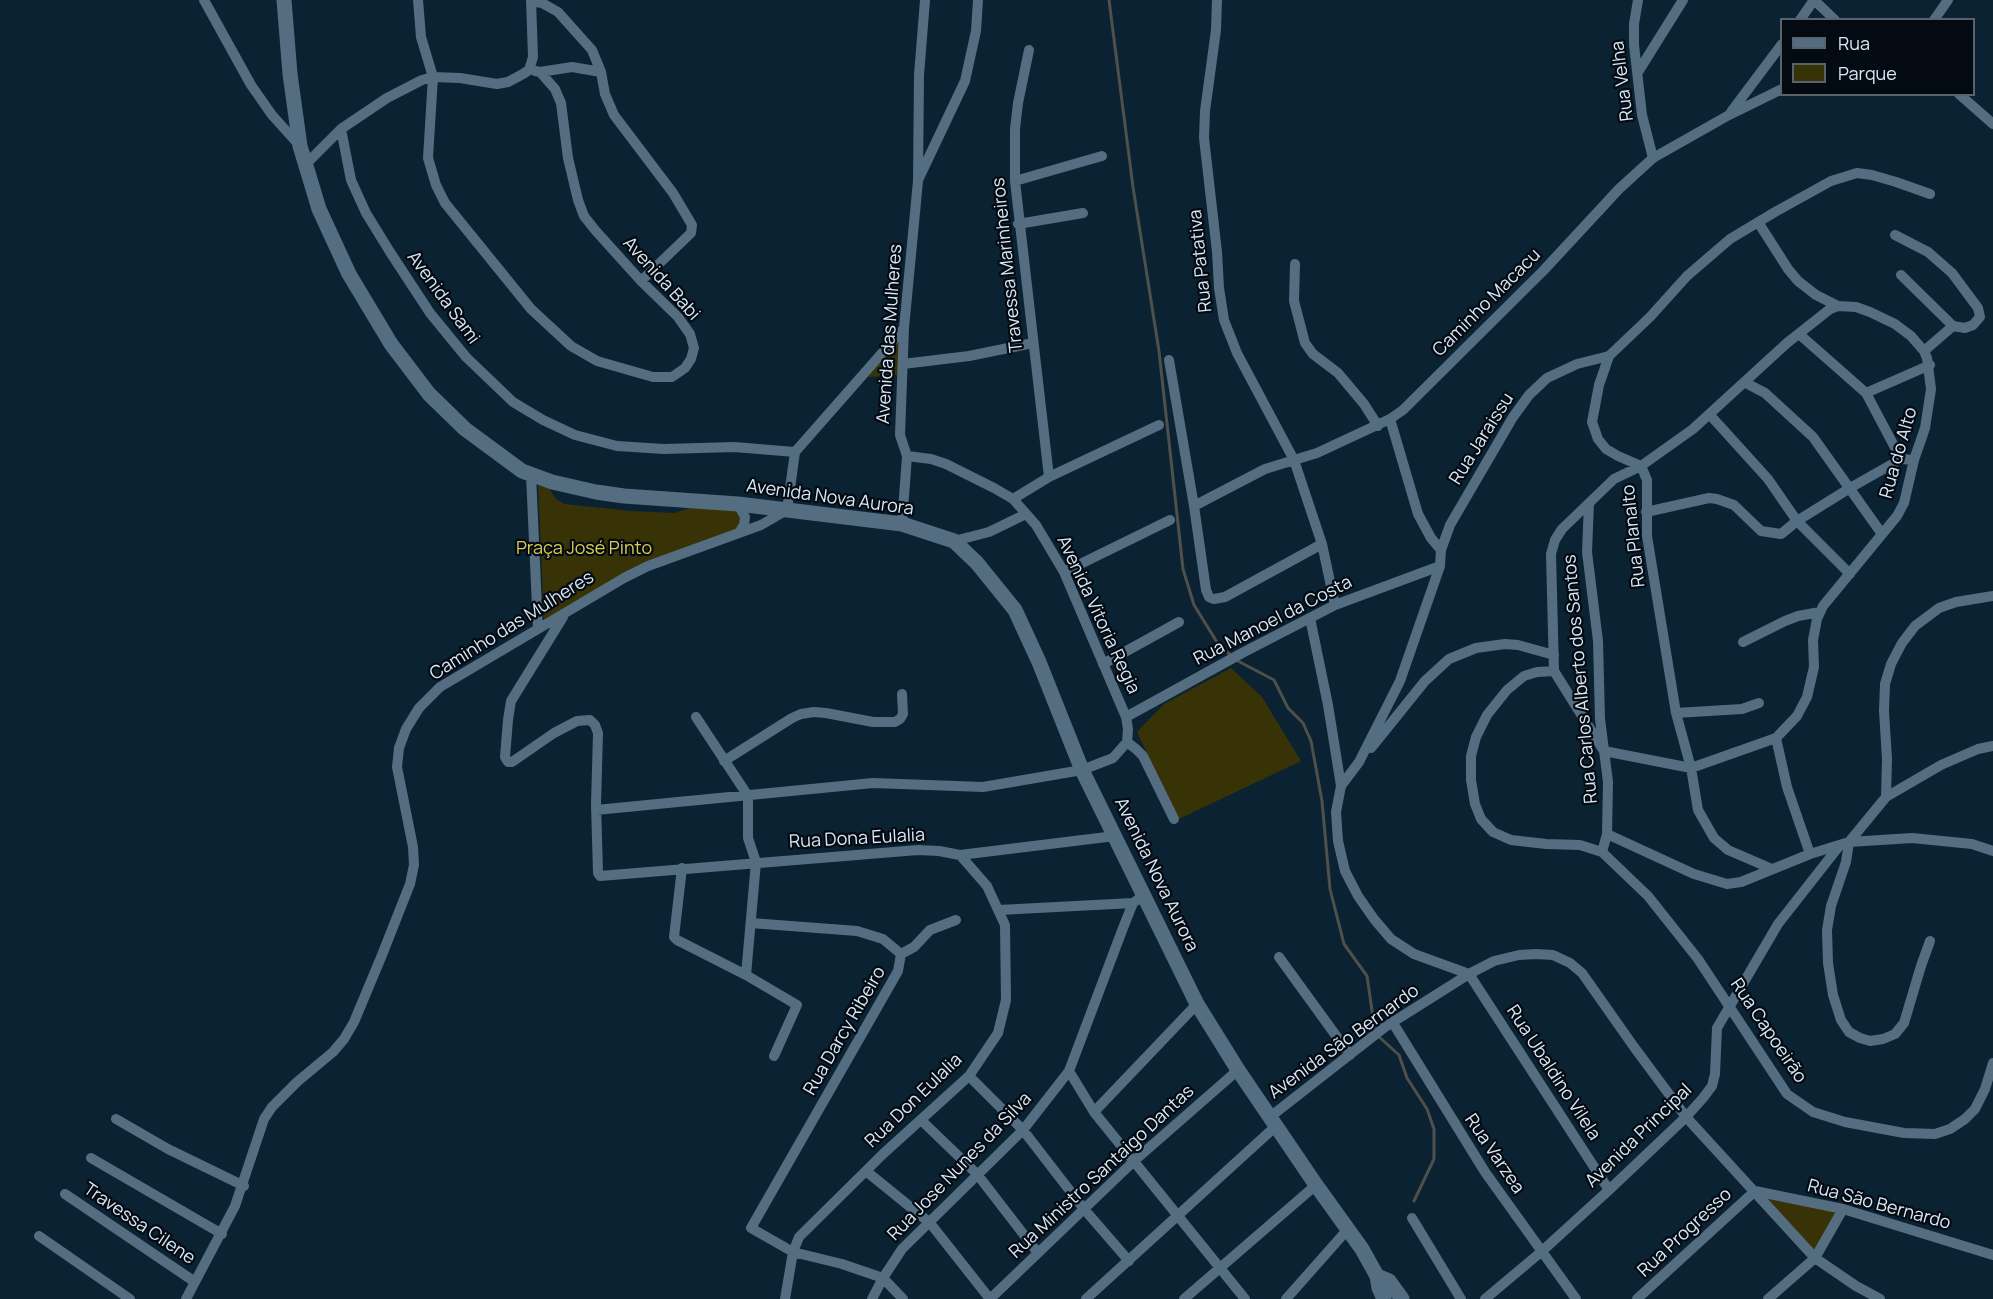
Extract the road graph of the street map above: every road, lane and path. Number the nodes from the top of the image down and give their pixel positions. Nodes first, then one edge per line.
1 (204, 0) edge
2 (284, 0) edge
3 (418, 0) edge
4 (925, 0) edge
5 (978, 0) edge
6 (1217, 0) edge
7 (1638, 0) edge
8 (1683, 0) edge
9 (1814, 0) edge
10 (1948, 0) edge
11 (531, 1) edge
12 (1801, 18) edge
13 (1833, 18) edge
14 (1935, 18) edge
15 (1780, 47) edge
16 (1029, 50) dead end
17 (534, 71) junction
18 (601, 72) junction
19 (1638, 72) junction
20 (433, 77) junction
21 (1780, 90) edge
22 (1961, 96) edge
23 (1729, 115) junction
24 (1993, 123) edge
25 (341, 129) junction
26 (300, 146) junction
27 (1102, 156) dead end
28 (1653, 158) junction
29 (305, 165) junction
30 (1015, 181) junction
31 (918, 182) junction
32 (1930, 194) dead end
33 (1083, 213) dead end
34 (1758, 222) junction
35 (1018, 224) junction
36 (1895, 235) dead end
37 (1295, 264) dead end
38 (1902, 275) dead end
39 (641, 281) junction
40 (1838, 306) junction
41 (1953, 326) junction
42 (904, 328) junction
43 (1800, 334) junction
44 (1033, 343) junction
45 (1924, 351) junction
46 (1609, 356) junction
47 (1169, 360) dead end
48 (903, 364) junction
49 (1930, 365) junction
50 (1744, 382) junction
51 (1866, 393) junction
52 (1710, 415) junction
53 (1390, 419) junction
54 (1159, 425) dead end
55 (1378, 426) junction
56 (795, 452) junction
57 (907, 456) junction
58 (1901, 459) junction
59 (1294, 460) junction
60 (1914, 460) junction
61 (1641, 466) junction
62 (531, 475) junction
63 (1049, 477) junction
64 (1850, 488) junction
65 (1012, 499) junction
66 (1589, 503) junction
67 (738, 504) junction
68 (1194, 506) junction
69 (786, 510) junction
70 (1646, 512) junction
71 (1026, 514) junction
72 (1170, 520) dead end
73 (1797, 521) junction
74 (902, 524) junction
75 (739, 533) junction
76 (1882, 534) junction
77 (954, 542) junction
78 (1322, 544) junction
79 (1441, 550) junction
80 (1440, 566) junction
81 (1064, 572) junction
82 (1850, 574) junction
83 (1993, 596) edge
84 (1335, 605) junction
85 (1820, 612) junction
86 (565, 614) junction
87 (1310, 618) junction
88 (1179, 622) dead end
89 (538, 630) junction
90 (1743, 642) dead end
91 (1554, 655) junction
92 (1104, 664) junction
93 (1554, 671) junction
94 (902, 694) dead end
95 (1759, 703) dead end
96 (1676, 713) junction
97 (696, 717) dead end
98 (1126, 717) junction
99 (1776, 738) junction
100 (1127, 742) junction
101 (1993, 746) edge
102 (1604, 751) junction
103 (724, 761) junction
104 (1359, 762) junction
105 (1691, 768) junction
106 (1082, 770) junction
107 (1341, 786) junction
108 (748, 796) junction
109 (1886, 797) junction
110 (596, 810) junction
111 (1174, 819) dead end
112 (1607, 834) junction
113 (1115, 836) junction
114 (1845, 843) junction
115 (1993, 851) edge
116 (1602, 852) junction
117 (1810, 854) junction
118 (960, 855) junction
119 (756, 862) junction
120 (682, 868) junction
121 (1772, 869) junction
122 (1139, 899) junction
123 (999, 910) junction
124 (956, 920) dead end
125 (751, 923) junction
126 (1930, 941) dead end
127 (901, 954) junction
128 (1279, 957) dead end
129 (1469, 974) junction
130 (746, 975) junction
131 (1197, 1004) junction
132 (1731, 1006) junction
133 (1389, 1025) junction
134 (1350, 1055) junction
135 (774, 1056) dead end
136 (1993, 1063) edge
137 (1238, 1070) junction
138 (1070, 1071) junction
139 (969, 1076) junction
140 (1094, 1112) junction
141 (1686, 1117) junction
142 (116, 1119) dead end
143 (921, 1120) junction
144 (1273, 1122) junction
145 (1023, 1130) junction
146 (91, 1158) dead end
147 (1134, 1161) junction
148 (866, 1171) junction
149 (977, 1174) junction
150 (1316, 1185) junction
151 (244, 1186) junction
152 (1609, 1190) junction
153 (1755, 1191) junction
154 (65, 1194) dead end
155 (1084, 1209) junction
156 (1843, 1209) junction
157 (1177, 1214) junction
158 (1412, 1218) dead end
159 (930, 1223) junction
160 (1348, 1229) junction
161 (222, 1234) junction
162 (39, 1236) dead end
163 (793, 1252) junction
164 (1541, 1252) junction
165 (1038, 1253) junction
166 (1993, 1255) edge
167 (1815, 1258) junction
168 (1128, 1261) junction
169 (1220, 1267) junction
170 (1377, 1276) junction
171 (883, 1278) junction
172 (195, 1282) junction
173 (130, 1299) edge
174 (186, 1299) edge
175 (784, 1299) edge
176 (872, 1299) edge
177 (903, 1299) edge
178 (990, 1299) edge
179 (1086, 1299) edge
180 (1184, 1299) edge
181 (1245, 1299) edge
182 (1286, 1299) edge
183 (1384, 1299) edge
184 (1402, 1299) edge
185 (1461, 1299) edge
186 (1485, 1299) edge
187 (1576, 1299) edge
188 (1637, 1299) edge
189 (1768, 1299) edge
190 (1880, 1299) edge

1 - 26 street
2 - 26 street, Avenida Nova Aurora
3 - 20 street
4 - 31 street, Avenida das Mulheres
5 - 31 street, Avenida das Mulheres
6 - 59 street, Rua Patativa
7 - 19 street, Rua Velha
8 - 19 street
9 - 12 street
9 - 13 street
10 - 14 street
11 - 17 street
11 - 18 street
15 - 23 street
16 - 30 street, Travessa Marinheiros
17 - 18 street
17 - 20 street
17 - 39 street, Avenida Babi
18 - 39 street
19 - 28 street, Rua Velha
20 - 25 street
20 - 39 street, Avenida Babi
21 - 23 street, Caminho Macacu
22 - 24 street
23 - 28 street, Caminho Macacu
25 - 29 street
25 - 56 street, Avenida Sami
26 - 29 street, Avenida Nova Aurora
27 - 30 street
28 - 53 street, Caminho Macacu
29 - 62 street, Avenida Nova Aurora
30 - 35 street, Travessa Marinheiros
31 - 42 street, Avenida das Mulheres
32 - 34 street, Rua Planalto
33 - 35 street
34 - 40 street, Rua do Alto
34 - 46 street, Rua Planalto
35 - 44 street, Travessa Marinheiros
36 - 41 street
37 - 55 street
38 - 41 street
40 - 43 street
40 - 45 street, Rua do Alto
41 - 45 street
42 - 48 street, Avenida das Mulheres
42 - 56 street
43 - 50 street
43 - 51 street
44 - 48 street
44 - 63 street, Travessa Marinheiros
45 - 49 street, Rua do Alto
46 - 61 street, Rua Planalto
46 - 79 street, Rua Jaraissu
47 - 68 street
48 - 57 street, Avenida das Mulheres
49 - 51 street
49 - 60 street, Rua do Alto
50 - 52 street
50 - 64 street
51 - 58 street
52 - 61 street
52 - 73 street
53 - 55 street, Caminho Macacu
53 - 79 street
54 - 63 street
55 - 59 street, Caminho Macacu
56 - 69 street
57 - 65 street, Avenida Vitoria Regia
57 - 74 street, Avenida das Mulheres
58 - 60 street
58 - 64 street
59 - 68 street, Caminho Macacu
59 - 78 street, Rua Patativa
60 - 76 street, Rua do Alto
61 - 66 street
61 - 70 street, Rua Planalto
62 - 67 street, Avenida Nova Aurora
62 - 89 street
63 - 65 street
64 - 73 street
64 - 76 street
65 - 71 street, Avenida Vitoria Regia
66 - 91 street
66 - 102 street, Rua Carlos Alberto dos Santos
67 - 69 street, Avenida Nova Aurora
67 - 75 street
68 - 78 street
69 - 74 street, Avenida Nova Aurora
69 - 75 street, Caminho das Mulheres
70 - 73 street
70 - 96 street, Rua Planalto
71 - 77 street
71 - 81 street, Avenida Vitoria Regia
72 - 81 street
73 - 82 street
74 - 77 street, Avenida Nova Aurora
75 - 86 street, Caminho das Mulheres
76 - 82 street, Rua do Alto
77 - 106 street, Avenida Nova Aurora
78 - 84 street, Rua Patativa
79 - 80 street, Rua Jaraissu
80 - 84 street, Rua Manoel da Costa
80 - 104 street, Rua Jaraissu
81 - 92 street, Avenida Vitoria Regia
82 - 85 street, Rua do Alto
83 - 109 street
84 - 87 street, Rua Manoel da Costa
85 - 90 street
85 - 99 street, Rua do Alto
86 - 89 street, Caminho das Mulheres
86 - 110 street
87 - 98 street, Rua Manoel da Costa
87 - 107 street, Avenida São Bernardo
88 - 92 street
89 - 151 street, Caminho das Mulheres
91 - 93 street
91 - 104 street
92 - 98 street, Avenida Vitoria Regia
93 - 102 street
93 - 116 street
94 - 103 street
95 - 96 street
96 - 105 street, Rua Planalto
97 - 103 street
98 - 100 street, Avenida Vitoria Regia
99 - 105 street, Rua do Alto
99 - 117 street
100 - 106 street
100 - 111 street
101 - 109 street
102 - 105 street
102 - 112 street, Rua Carlos Alberto dos Santos
103 - 108 street
104 - 107 street
105 - 121 street, Rua Planalto
106 - 108 street
106 - 113 street, Avenida Nova Aurora
107 - 129 street, Avenida São Bernardo
108 - 110 street
108 - 119 street
109 - 114 street, Avenida Principal
110 - 120 street, Rua Dona Eulalia
112 - 116 street, Rua Carlos Alberto dos Santos
112 - 121 street
113 - 118 street, Rua Dona Eulalia
113 - 122 street, Avenida Nova Aurora
114 - 115 street
114 - 117 street
114 - 126 street
114 - 132 street, Avenida Principal
116 - 132 street, Rua Capoeirão
117 - 121 street
118 - 119 street, Rua Dona Eulalia
118 - 123 street, Rua Don Eulalia
119 - 120 street, Rua Dona Eulalia
119 - 125 street
120 - 130 street
122 - 123 street
122 - 131 street, Avenida Nova Aurora
122 - 138 street, Rua Jose Nunes da Silva
123 - 139 street, Rua Don Eulalia
124 - 127 street
125 - 127 street, Rua Darcy Ribeiro
125 - 130 street
127 - 163 street, Rua Darcy Ribeiro
128 - 134 street
129 - 133 street, Avenida São Bernardo
129 - 141 street, Avenida São Bernardo
129 - 152 street, Rua Ubaldino Vilela
130 - 135 street
131 - 137 street, Avenida Nova Aurora
131 - 140 street
132 - 136 street, Rua Capoeirão
132 - 141 street, Avenida Principal
133 - 134 street, Avenida São Bernardo
133 - 164 street, Rua Varzea
134 - 144 street, Avenida São Bernardo
137 - 144 street, Avenida Nova Aurora
137 - 147 street, Rua Ministro Santaigo Dantas
138 - 140 street
138 - 145 street, Rua Jose Nunes da Silva
139 - 143 street, Rua Don Eulalia
139 - 145 street
140 - 147 street
141 - 152 street, Avenida Principal
141 - 153 street, Avenida São Bernardo
142 - 151 street
143 - 148 street, Rua Don Eulalia
143 - 149 street
144 - 150 street, Avenida Nova Aurora
144 - 157 street, Avenida São Bernardo
145 - 149 street, Rua Jose Nunes da Silva
145 - 155 street
146 - 161 street, Travessa Cilene
147 - 155 street, Rua Ministro Santaigo Dantas
147 - 157 street
148 - 159 street
148 - 163 street, Rua Don Eulalia
149 - 159 street, Rua Jose Nunes da Silva
149 - 165 street
150 - 160 street, Avenida Nova Aurora
150 - 169 street
151 - 161 street, Caminho das Mulheres
152 - 164 street, Avenida Principal
153 - 156 street, Rua São Bernardo
153 - 167 street, Avenida São Bernardo
153 - 188 street, Rua Progresso
154 - 172 street, Travessa Cilene
155 - 165 street, Rua Ministro Santaigo Dantas
155 - 168 street
156 - 166 street, Rua São Bernardo
156 - 167 street
157 - 168 street, Avenida São Bernardo
157 - 169 street
158 - 185 street
159 - 171 street, Rua Jose Nunes da Silva
159 - 178 street
160 - 170 street, Avenida Nova Aurora
160 - 182 street
161 - 172 street, Caminho das Mulheres
162 - 173 street
163 - 171 street
163 - 175 street
164 - 186 street, Avenida Principal
164 - 187 street, Rua Varzea
165 - 178 street, Rua Ministro Santaigo Dantas
167 - 189 street
167 - 190 street, Avenida São Bernardo
168 - 179 street, Avenida São Bernardo
169 - 180 street
169 - 181 street
170 - 183 street, Avenida Nova Aurora
170 - 184 street, Avenida Nova Aurora
171 - 176 street, Rua Jose Nunes da Silva
171 - 177 street
172 - 174 street, Caminho das Mulheres

